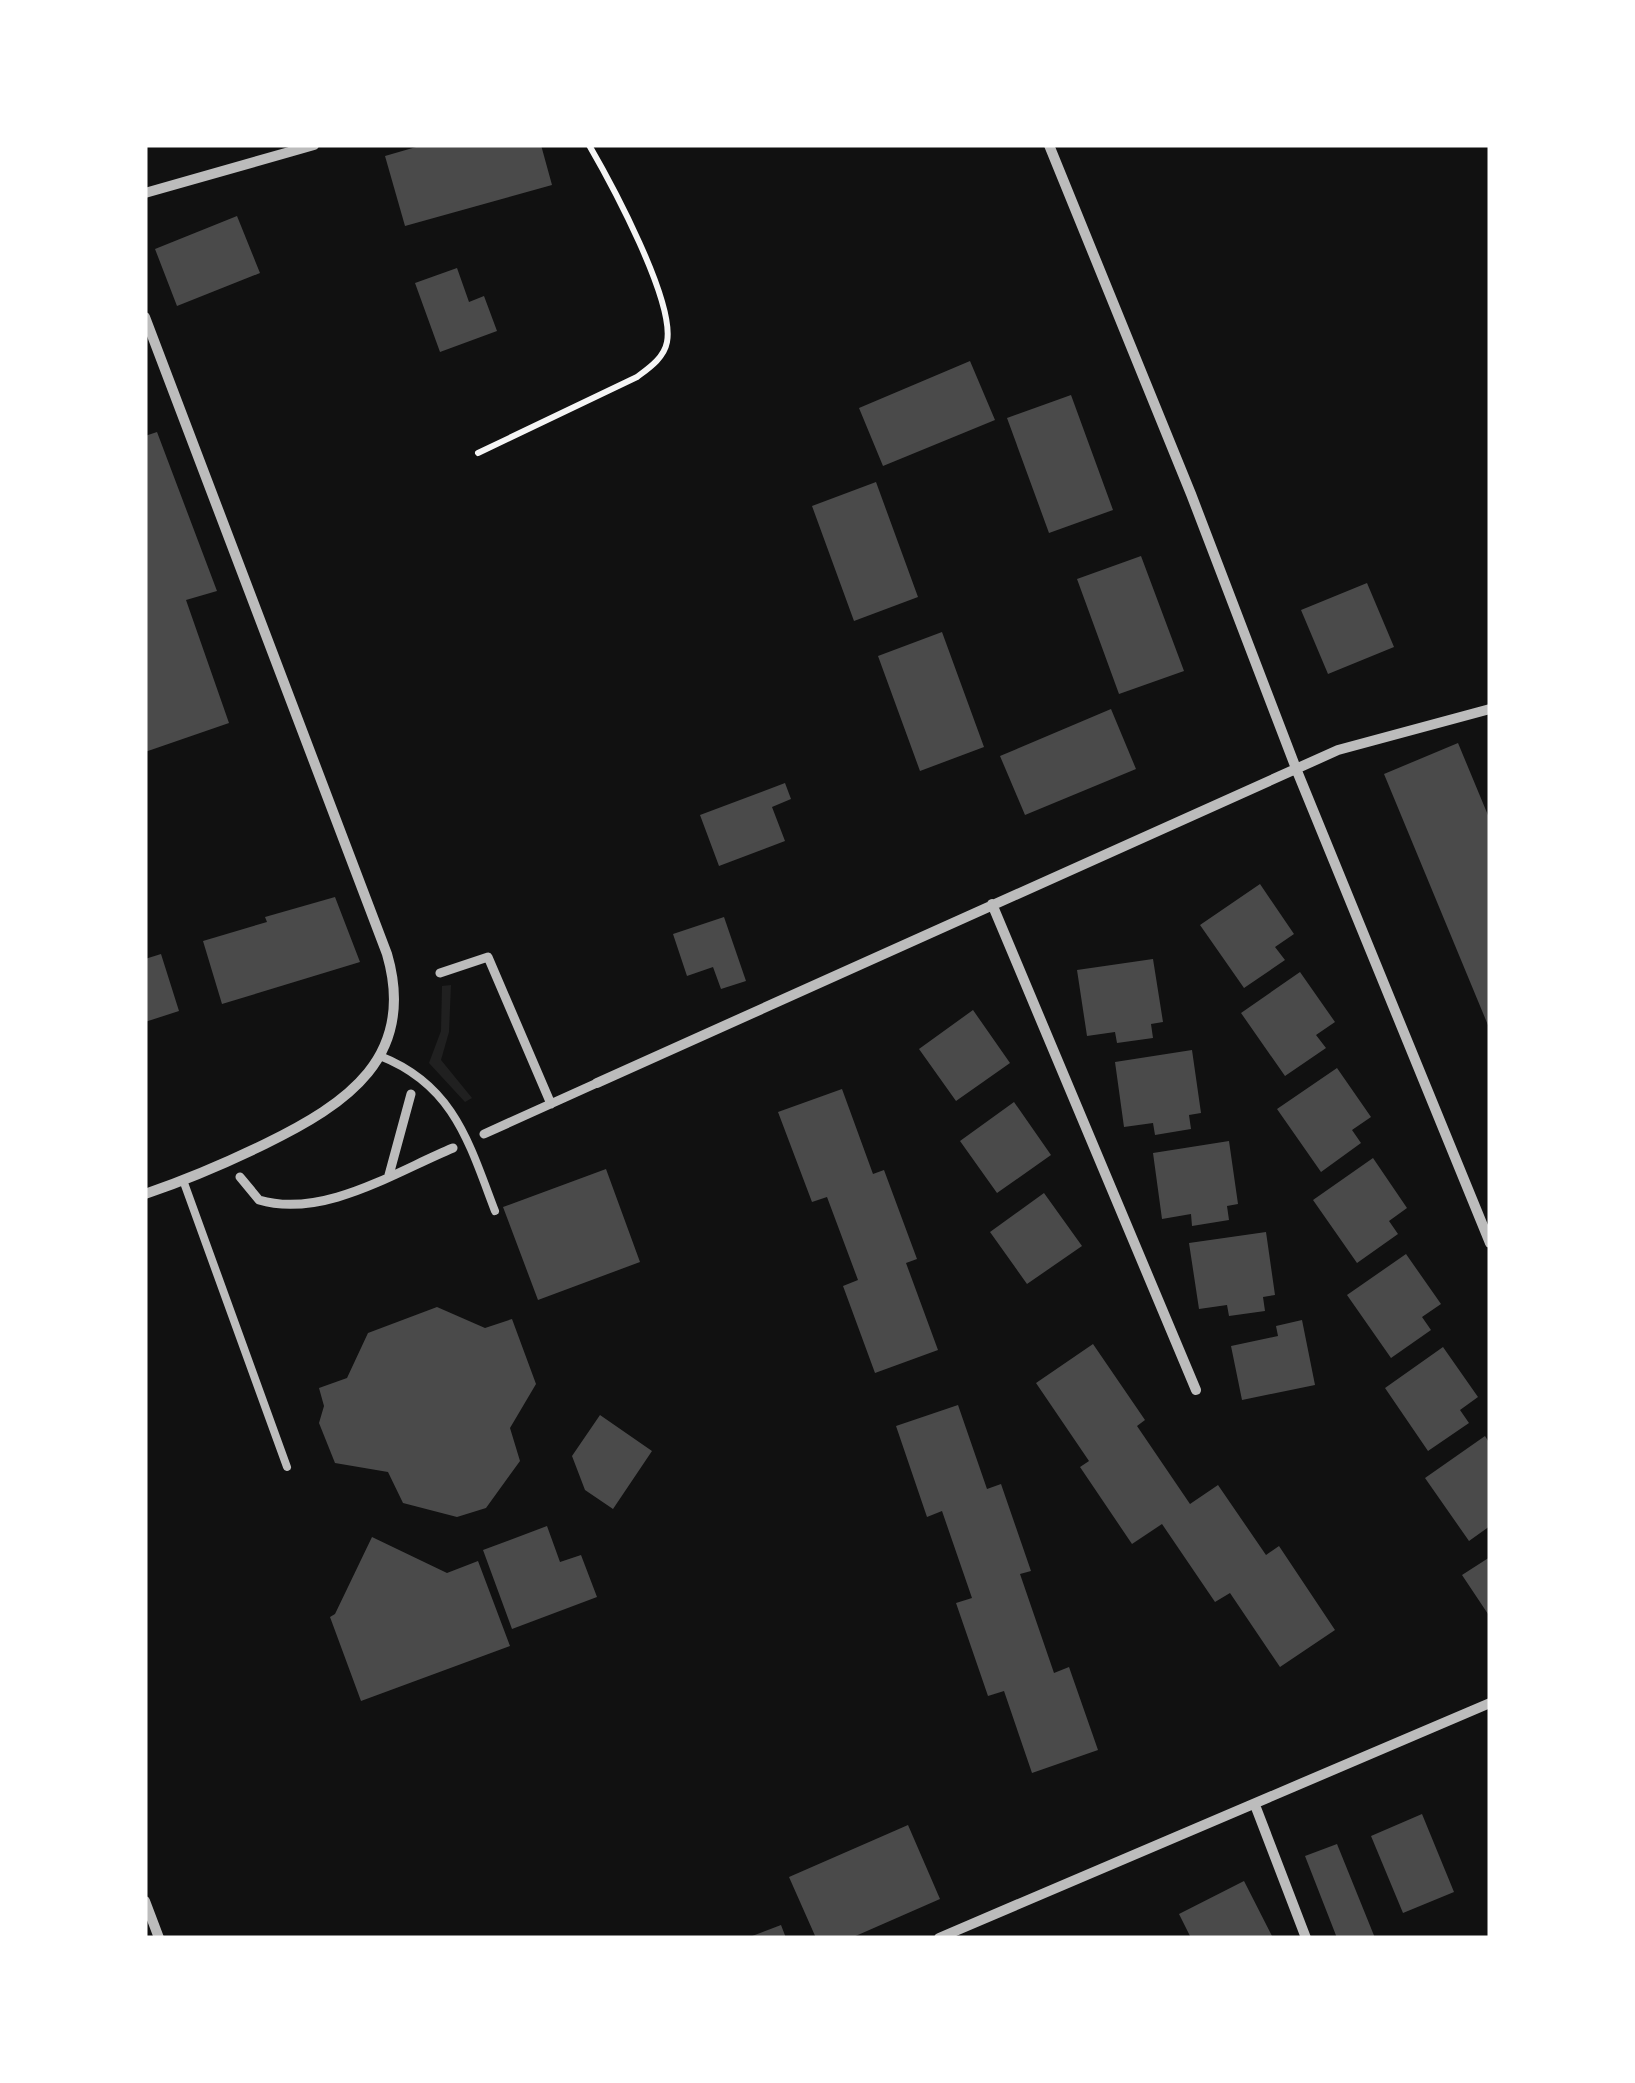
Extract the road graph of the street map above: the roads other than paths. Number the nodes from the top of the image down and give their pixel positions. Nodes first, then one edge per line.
1 (314, 145) edge
2 (1049, 145) edge
3 (290, 148) edge
4 (145, 193) edge
5 (145, 318) edge
6 (1490, 709) edge
7 (1297, 772) junction
8 (992, 904) junction
9 (440, 972) dead end
10 (380, 1056) junction
11 (597, 1084) joint
12 (411, 1094) dead end
13 (551, 1104) junction
14 (484, 1134) dead end
15 (453, 1148) dead end
16 (388, 1175) junction
17 (240, 1178) dead end
18 (182, 1180) junction
19 (145, 1194) edge
20 (495, 1211) dead end
21 (1490, 1243) edge
22 (1196, 1390) dead end
23 (288, 1467) dead end
24 (1490, 1703) edge
25 (1255, 1806) junction
26 (145, 1901) edge
27 (159, 1938) edge
28 (939, 1938) edge
29 (1306, 1938) edge

1 - 3 street
2 - 7 street
3 - 4 street
5 - 10 street
6 - 7 street
7 - 8 street
7 - 21 street
8 - 11 street
8 - 22 street
9 - 13 street
10 - 18 street
10 - 20 lane
11 - 13 street
12 - 16 street
13 - 14 street
15 - 16 street
16 - 17 street
18 - 19 street
18 - 23 lane
24 - 25 street
25 - 28 street
25 - 29 street
26 - 27 street

